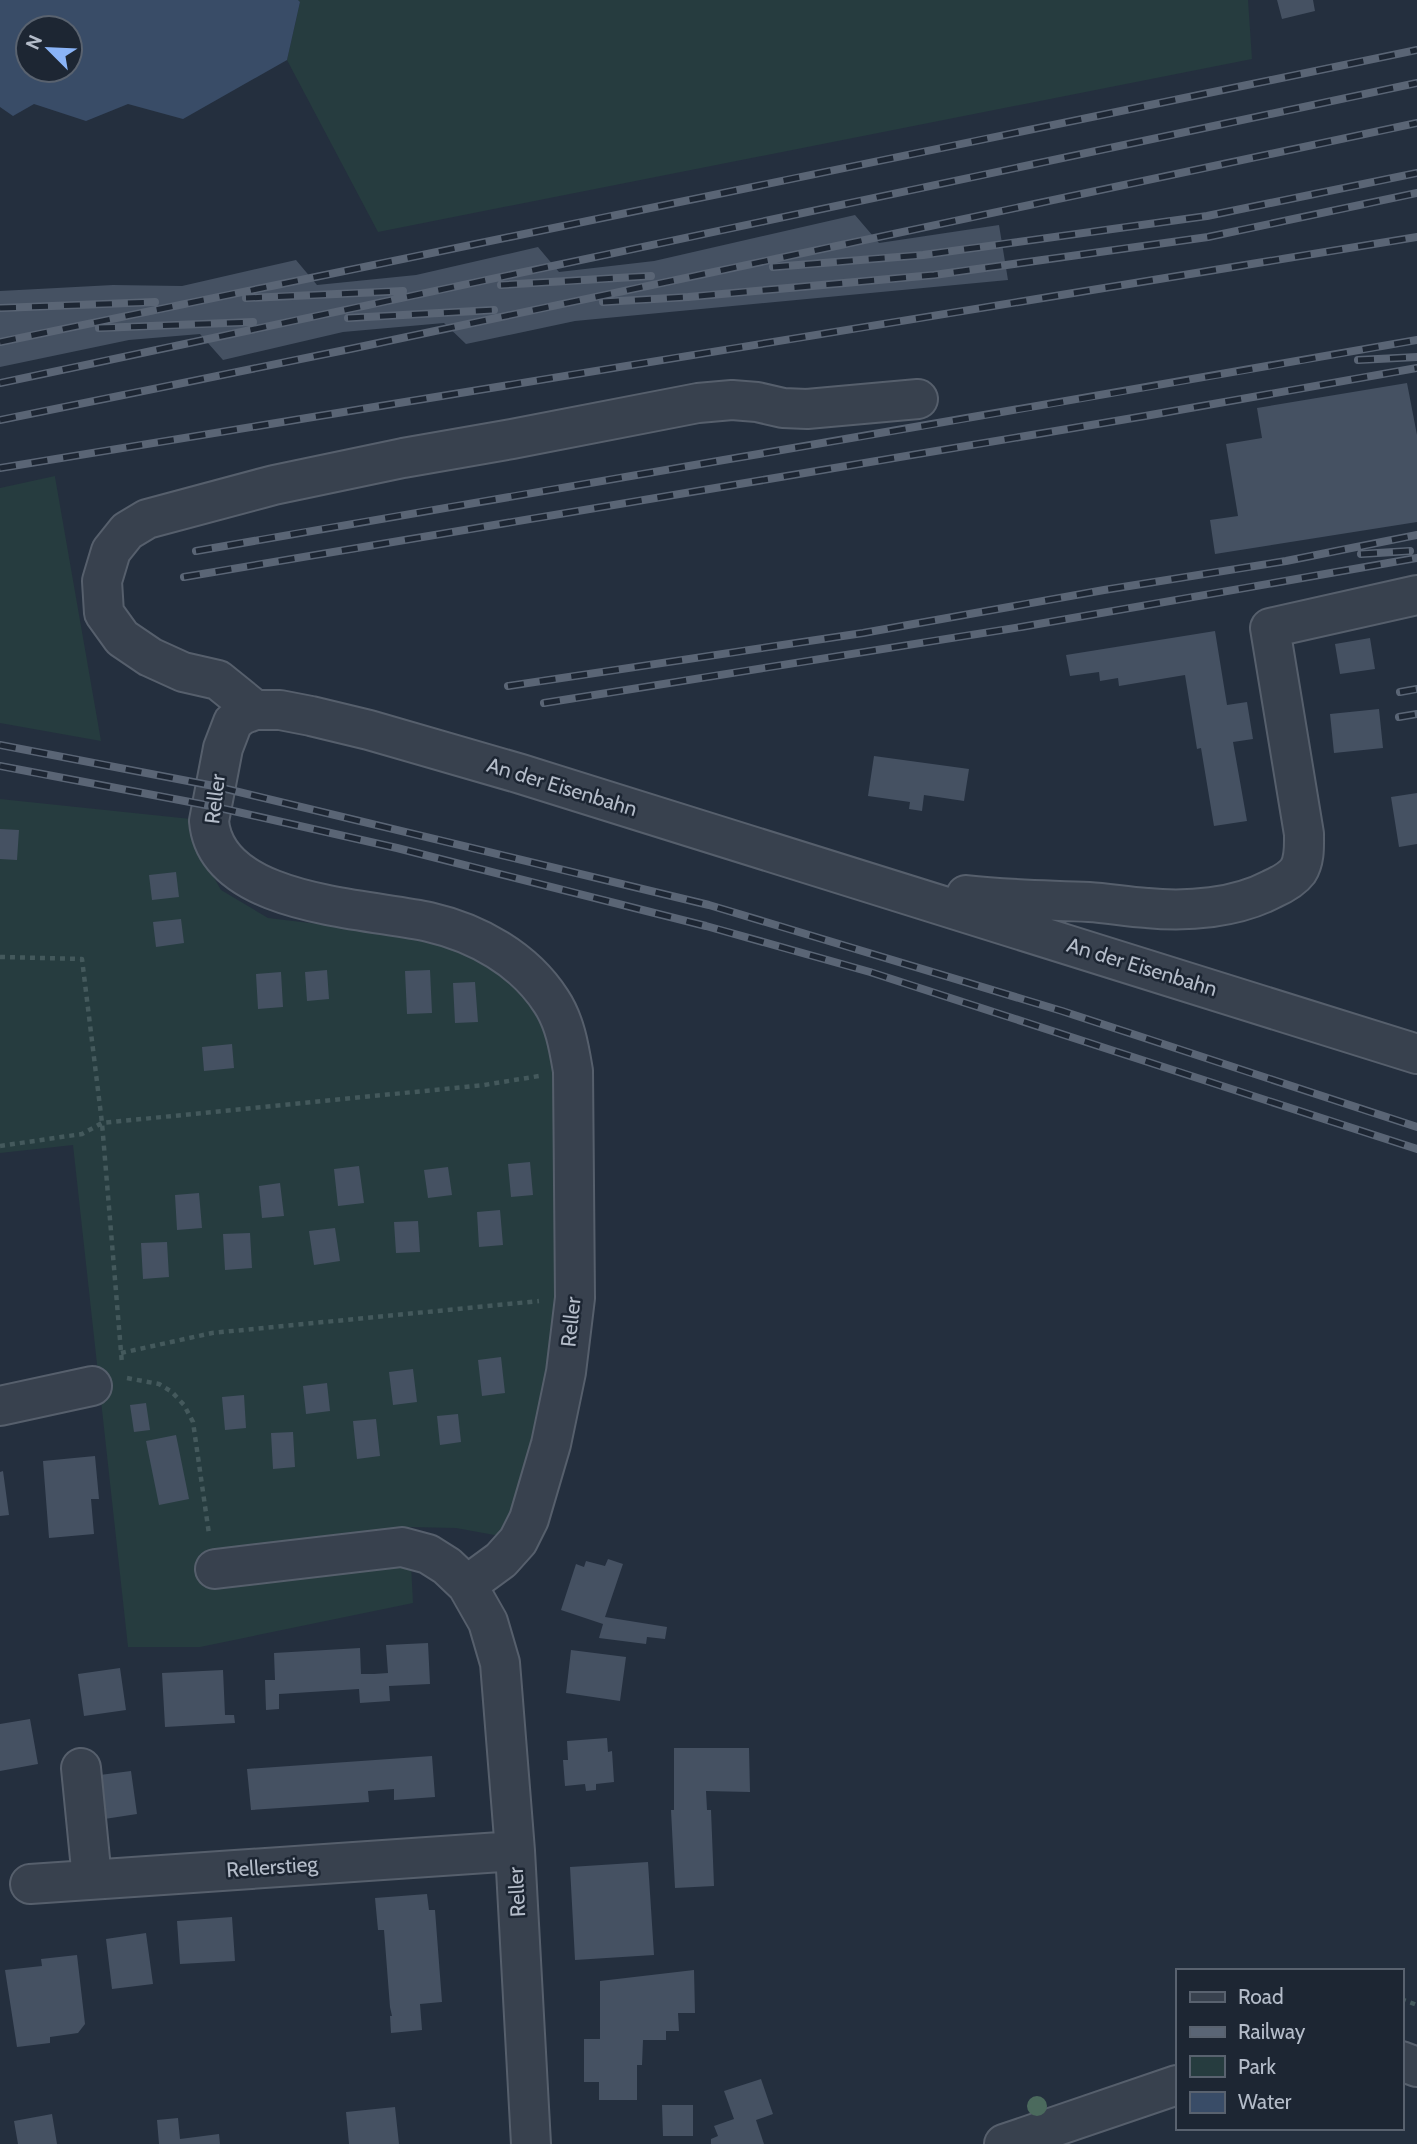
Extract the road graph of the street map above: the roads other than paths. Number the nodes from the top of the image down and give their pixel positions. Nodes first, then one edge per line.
1 (918, 398) dead end
2 (1417, 595) edge
3 (254, 710) junction
4 (867, 881) junction
5 (1417, 1054) edge
6 (107, 1382) road end
7 (0, 1406) edge
8 (215, 1569) road end
9 (467, 1585) junction
10 (81, 1768) dead end
11 (514, 1851) junction
12 (92, 1879) junction
13 (30, 1884) dead end
14 (1176, 2085) edge
15 (531, 2144) edge
16 (1004, 2144) edge

1 - 3 street
2 - 4 street, An der Eisenbahn
3 - 4 street, An der Eisenbahn
3 - 9 street, Reller
4 - 5 street, An der Eisenbahn
6 - 7 street
8 - 9 street
9 - 11 street, Reller
10 - 12 street
11 - 12 street, Rellerstieg
11 - 15 street, Reller
12 - 13 street, Rellerstieg
14 - 16 street

